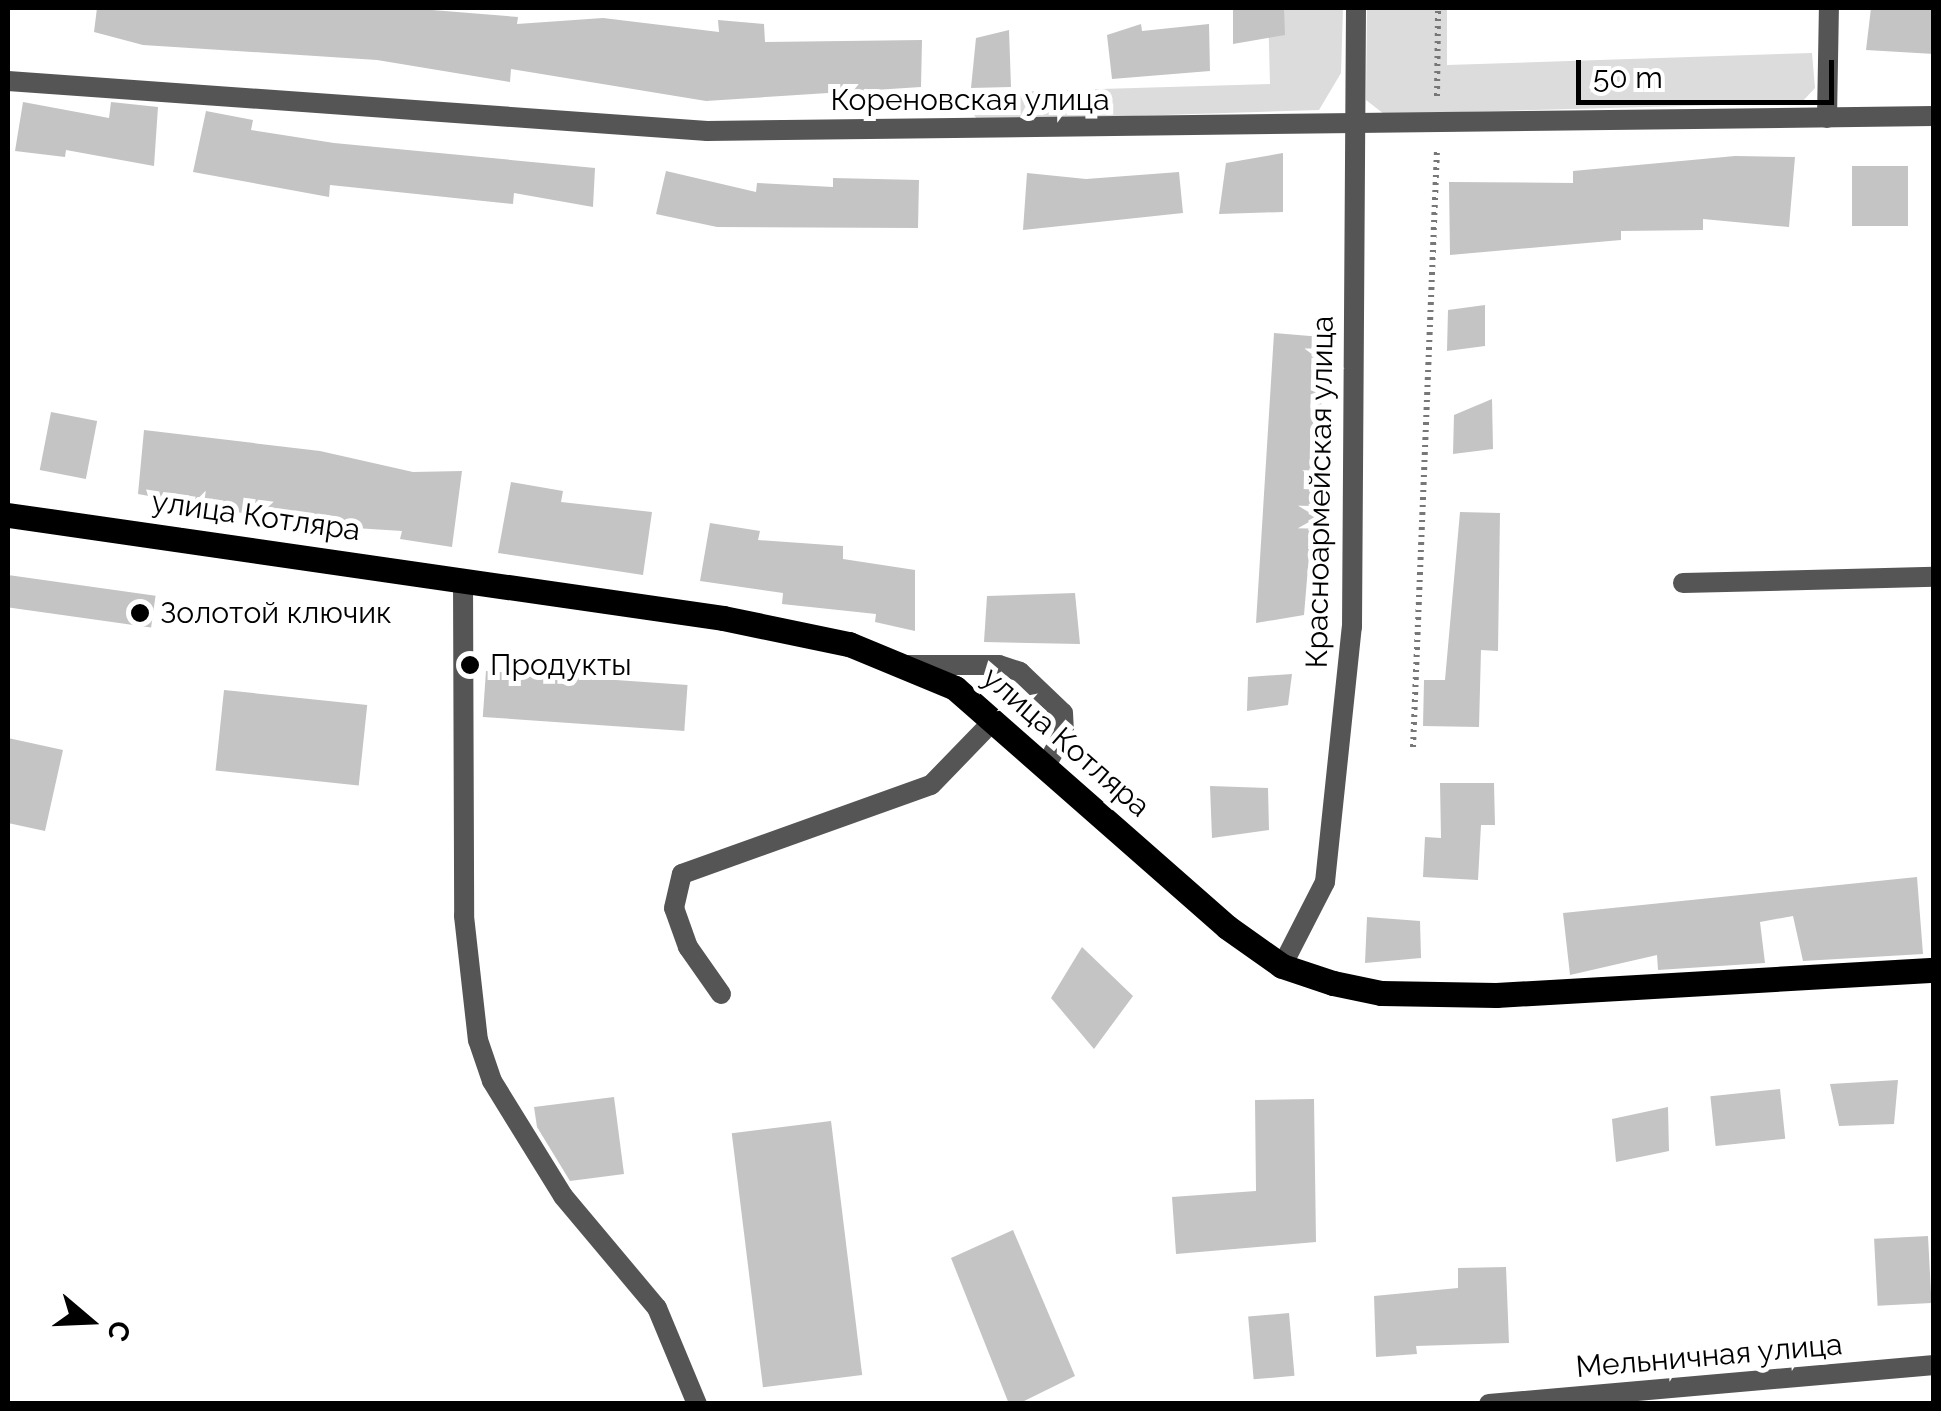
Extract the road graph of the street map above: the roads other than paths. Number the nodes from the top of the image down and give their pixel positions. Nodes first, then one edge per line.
1 (1356, 8) edge
2 (1830, 8) edge
3 (8, 80) edge
4 (1934, 116) edge
5 (1826, 118) junction
6 (1356, 128) junction
7 (8, 515) edge
8 (1934, 577) edge
9 (463, 579) junction
10 (1683, 583) dead end
11 (899, 665) junction
12 (994, 720) junction
13 (1047, 764) junction
14 (1282, 966) junction
15 (1934, 970) edge
16 (721, 994) dead end
17 (1934, 1365) edge
18 (697, 1404) edge
19 (1489, 1404) edge

1 - 6 street, Красноармейская улица
2 - 5 street
3 - 6 street, Кореновская улица
4 - 5 street, Кореновская улица
5 - 6 street, Кореновская улица
6 - 14 street, Красноармейская улица
7 - 9 main road, улица Котляра
8 - 10 street
9 - 11 main road, улица Котляра
9 - 18 street
11 - 12 main road, улица Котляра
11 - 13 street
12 - 13 main road, улица Котляра
12 - 16 street
13 - 14 main road, улица Котляра
14 - 15 main road, улица Котляра
17 - 19 street, Мельничная улица

